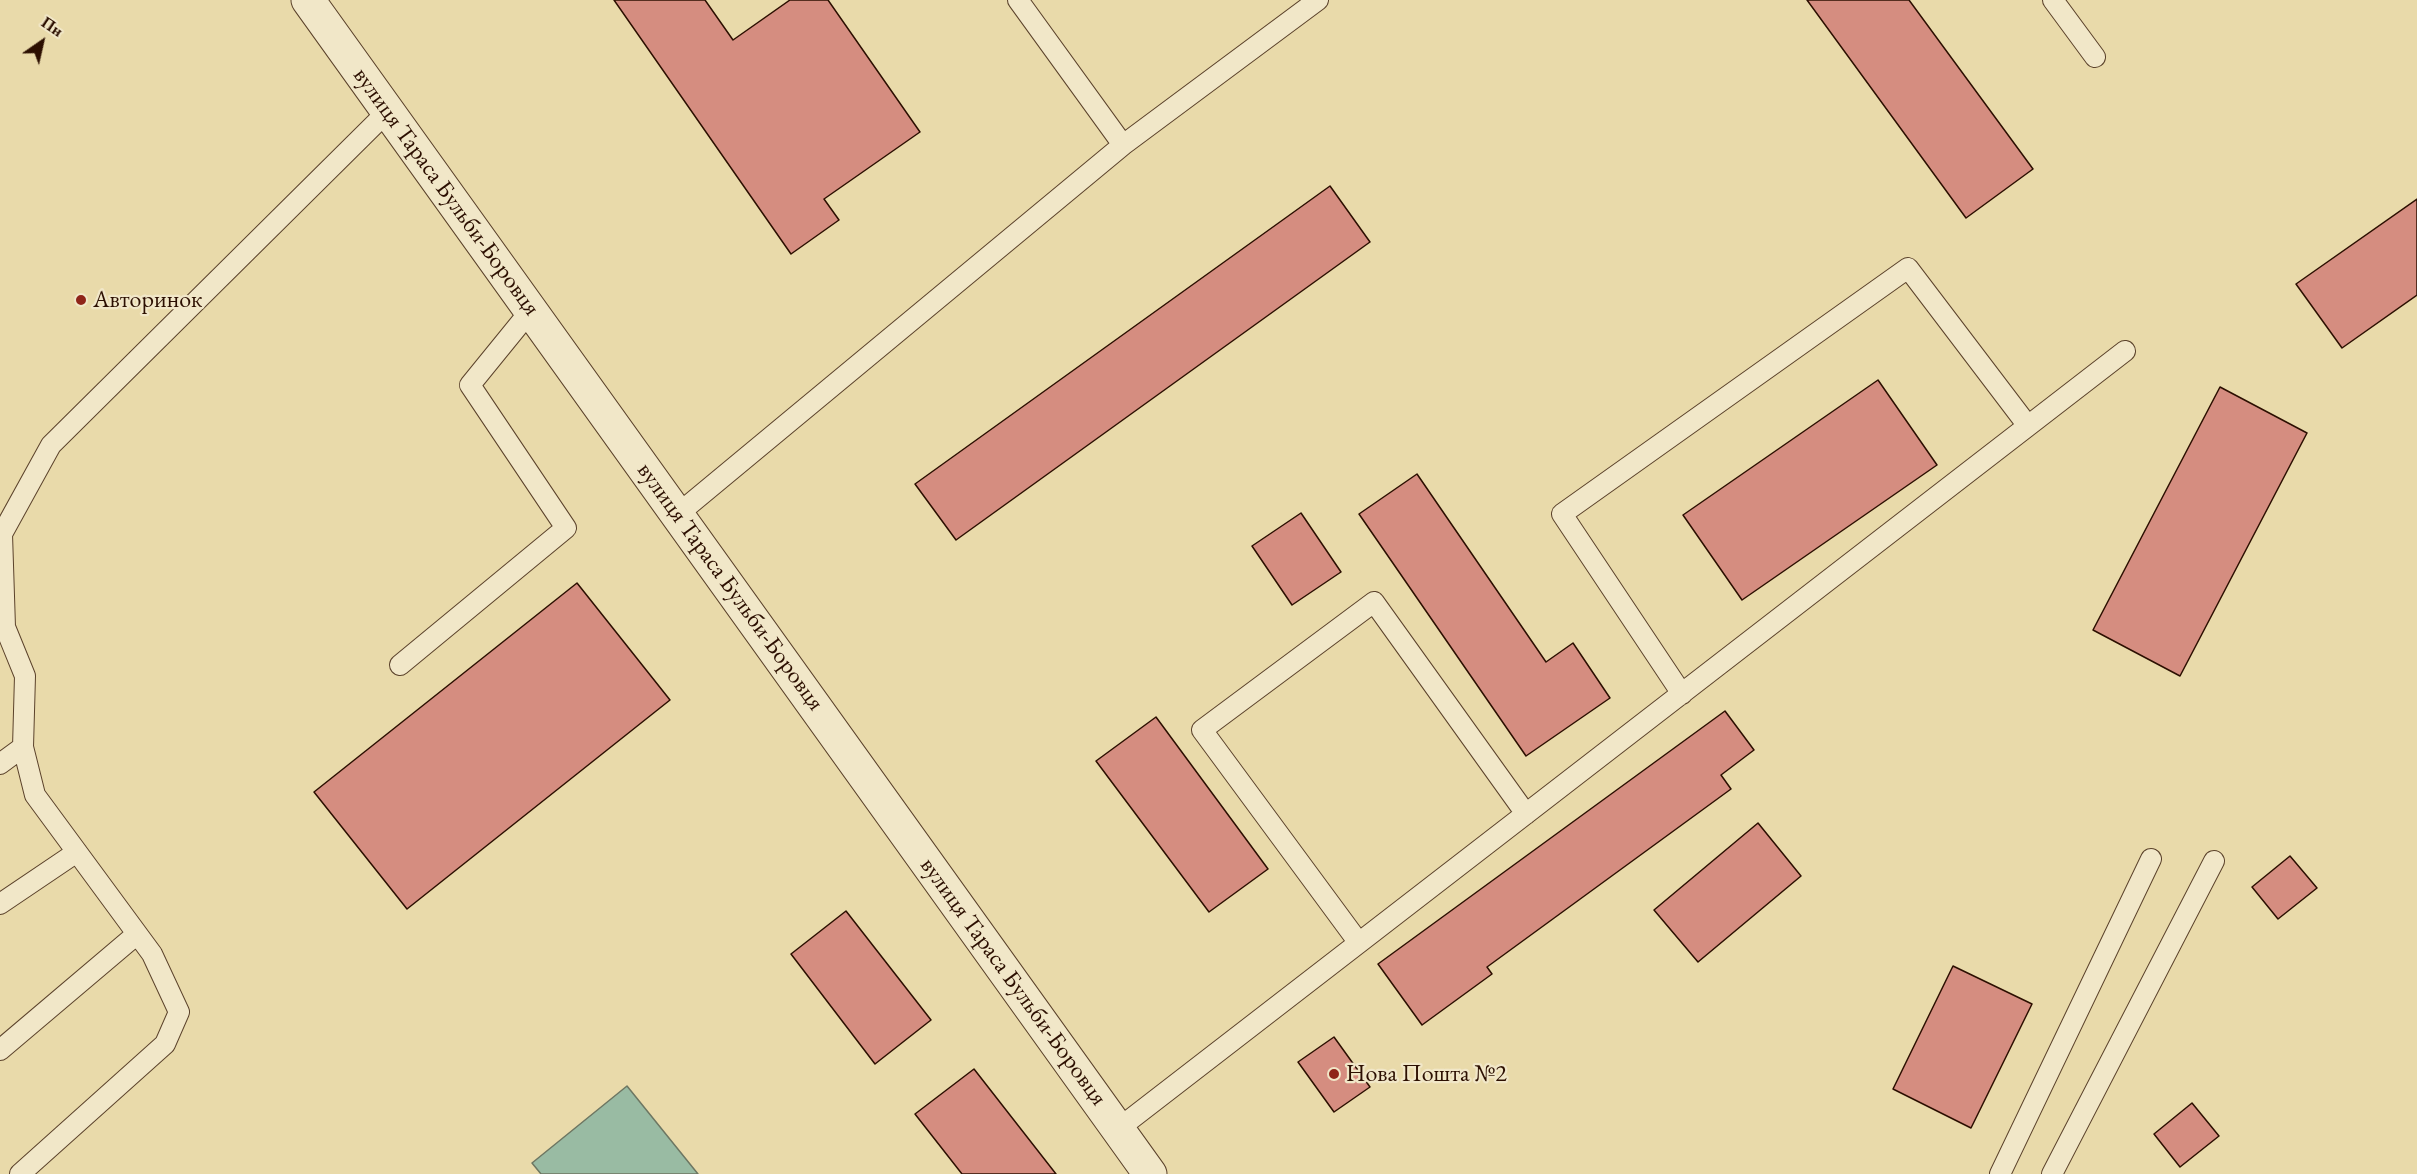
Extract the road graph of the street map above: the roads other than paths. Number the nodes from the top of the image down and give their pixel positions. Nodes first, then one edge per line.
1 (308, 0) edge
2 (1018, 0) edge
3 (1318, 0) edge
4 (2053, 0) edge
5 (2095, 57) dead end
6 (388, 111) junction
7 (1123, 145) junction
8 (531, 310) junction
9 (2125, 351) dead end
10 (2028, 426) junction
11 (678, 514) junction
12 (1, 534) edge
13 (3, 629) edge
14 (400, 665) dead end
15 (1682, 694) junction
16 (23, 747) junction
17 (0, 764) edge
18 (1526, 814) junction
19 (77, 852) junction
20 (2151, 859) dead end
21 (2214, 861) dead end
22 (0, 904) edge
23 (137, 934) junction
24 (1359, 943) junction
25 (0, 1050) edge
26 (1118, 1129) junction
27 (21, 1174) edge
28 (1150, 1174) edge
29 (2000, 1174) edge
30 (2052, 1174) edge

1 - 6 street, вулиця Тараса Бульби-Боровця
2 - 7 lane
3 - 7 lane
4 - 5 lane
6 - 8 street, вулиця Тараса Бульби-Боровця
6 - 12 lane
7 - 11 lane
8 - 11 street, вулиця Тараса Бульби-Боровця
8 - 14 lane
9 - 10 lane
10 - 15 lane
10 - 15 lane
11 - 26 street, вулиця Тараса Бульби-Боровця
12 - 13 lane
13 - 16 lane
15 - 18 lane
16 - 17 lane
16 - 19 lane
18 - 24 lane
18 - 24 lane
19 - 22 lane
19 - 23 lane
20 - 29 lane
21 - 30 lane
23 - 25 lane
23 - 27 lane
24 - 26 lane
26 - 28 street, вулиця Тараса Бульби-Боровця

